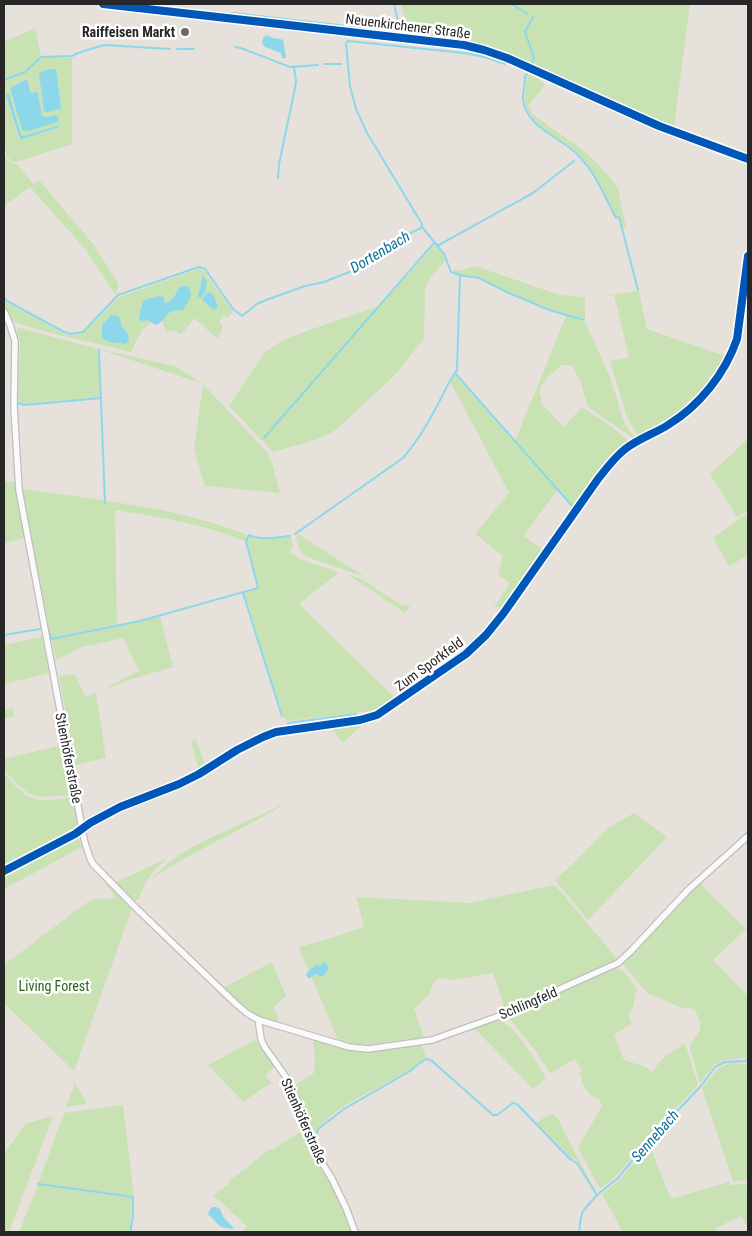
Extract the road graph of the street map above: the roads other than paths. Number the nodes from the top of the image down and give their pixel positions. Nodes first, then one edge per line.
1 (103, 4) edge
2 (164, 7) edge
3 (748, 159) edge
4 (748, 256) edge
5 (4, 312) edge
6 (82, 828) junction
7 (748, 836) edge
8 (4, 871) edge
9 (260, 1020) junction
10 (355, 1232) edge

1 - 2 street, Neuenkirchener Straße
2 - 3 street, Neuenkirchener Straße
4 - 6 street, Zum Sporkfeld
5 - 6 street, Stienhöferstraße
6 - 8 street, Zum Sporkfeld
6 - 9 street, Stienhöferstraße
7 - 9 street, Schlingfeld
9 - 10 street, Stienhöferstraße

